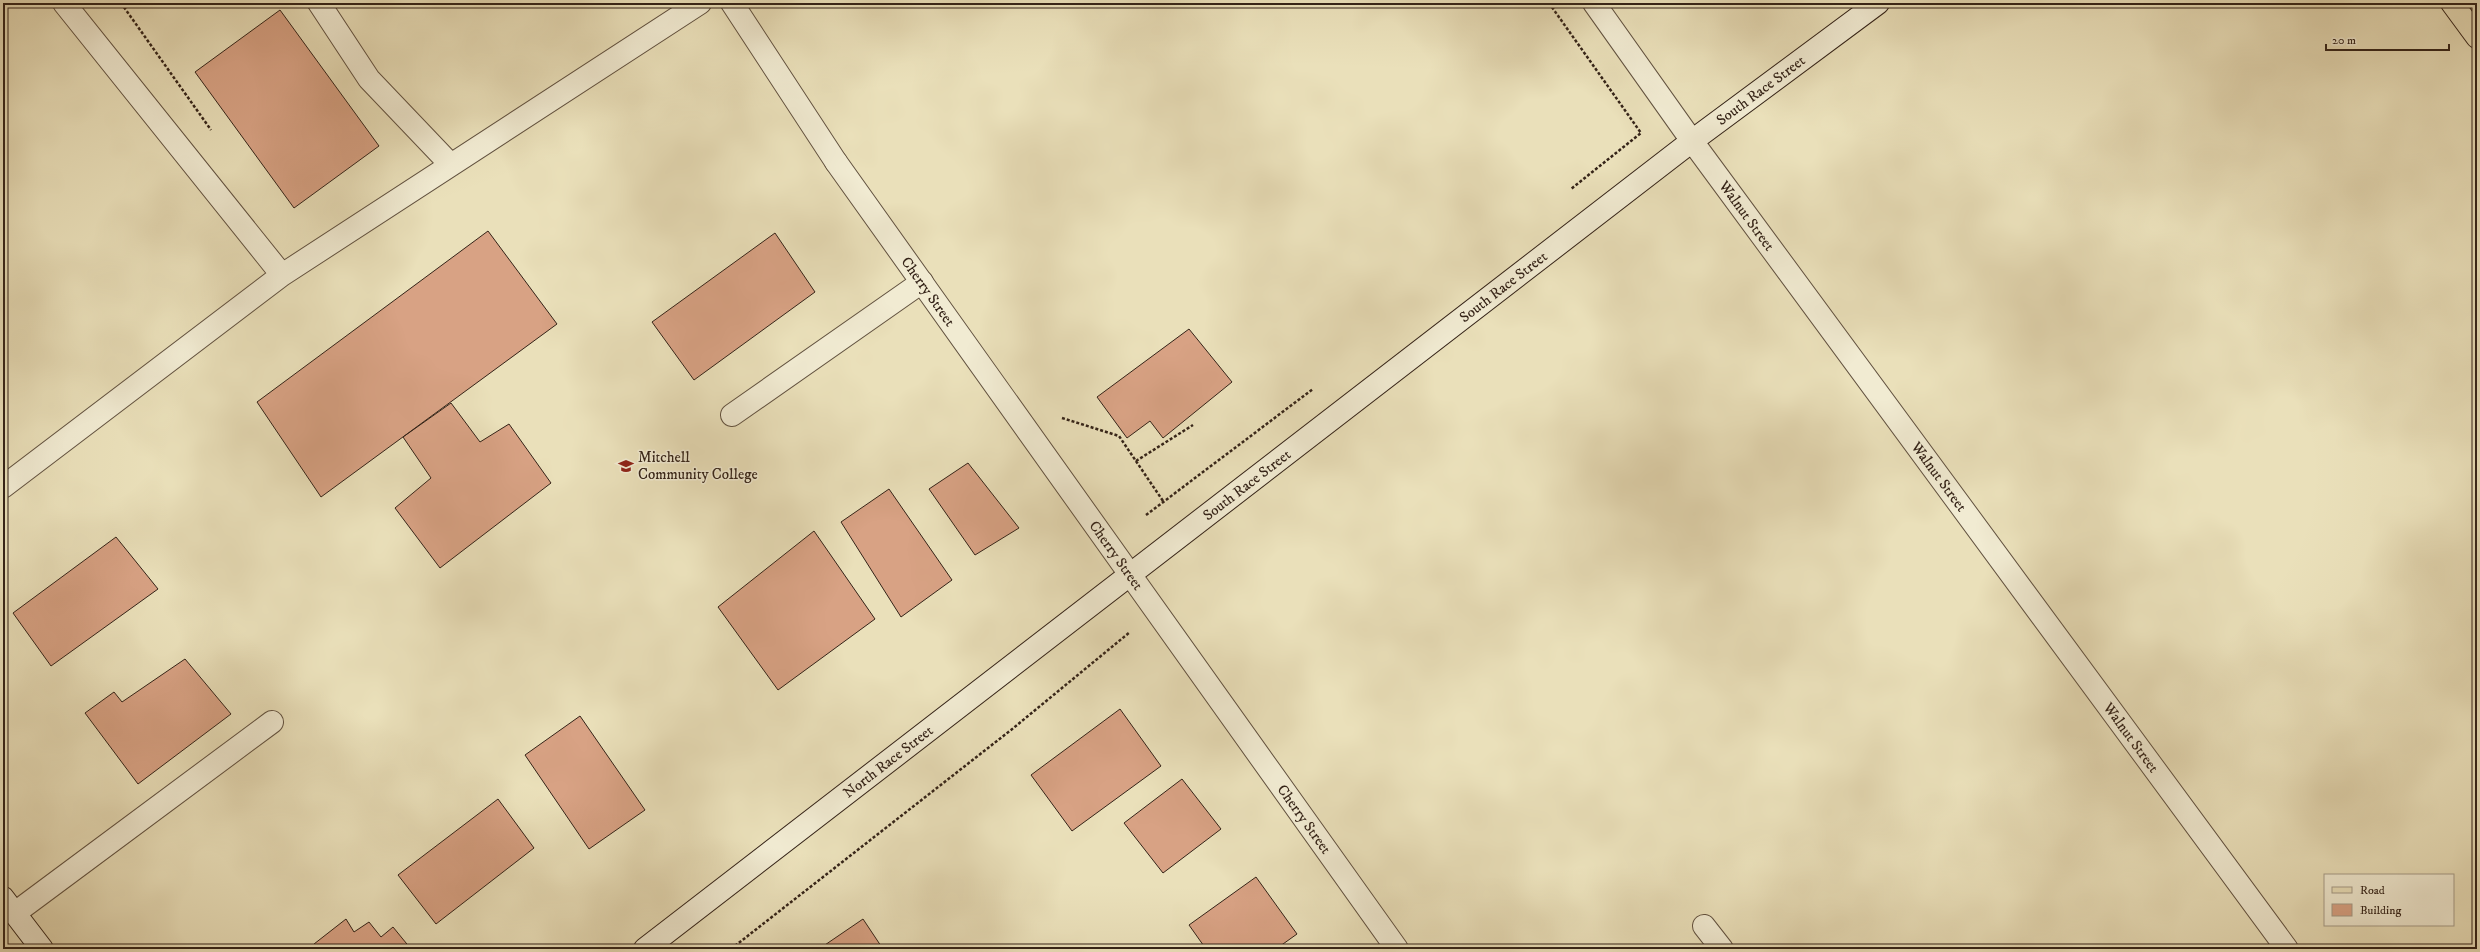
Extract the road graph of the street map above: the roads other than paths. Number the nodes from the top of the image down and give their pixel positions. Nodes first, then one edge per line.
1 (64, 3) edge
2 (319, 3) edge
3 (700, 3) edge
4 (732, 3) edge
5 (1594, 3) edge
6 (1878, 3) edge
7 (2452, 3) edge
8 (2477, 37) edge
9 (1692, 141) junction
10 (451, 165) junction
11 (282, 275) junction
12 (922, 282) junction
13 (732, 415) dead end
14 (3, 487) edge
15 (1130, 574) junction
16 (272, 722) dead end
17 (9, 905) edge
18 (1704, 926) dead end
19 (42, 949) edge
20 (645, 949) edge
21 (1398, 949) edge
22 (1722, 949) edge
23 (2287, 949) edge

1 - 11 street
2 - 10 street
3 - 10 street
4 - 12 street, Cherry Street
5 - 9 street, Walnut Street
6 - 9 street, South Race Street
7 - 8 main road
9 - 15 street, South Race Street
9 - 23 street, Walnut Street
10 - 11 street
11 - 14 street
12 - 13 street
12 - 15 street, Cherry Street
15 - 20 street, North Race Street
15 - 21 street, Cherry Street
16 - 17 street
17 - 19 street
18 - 22 street

